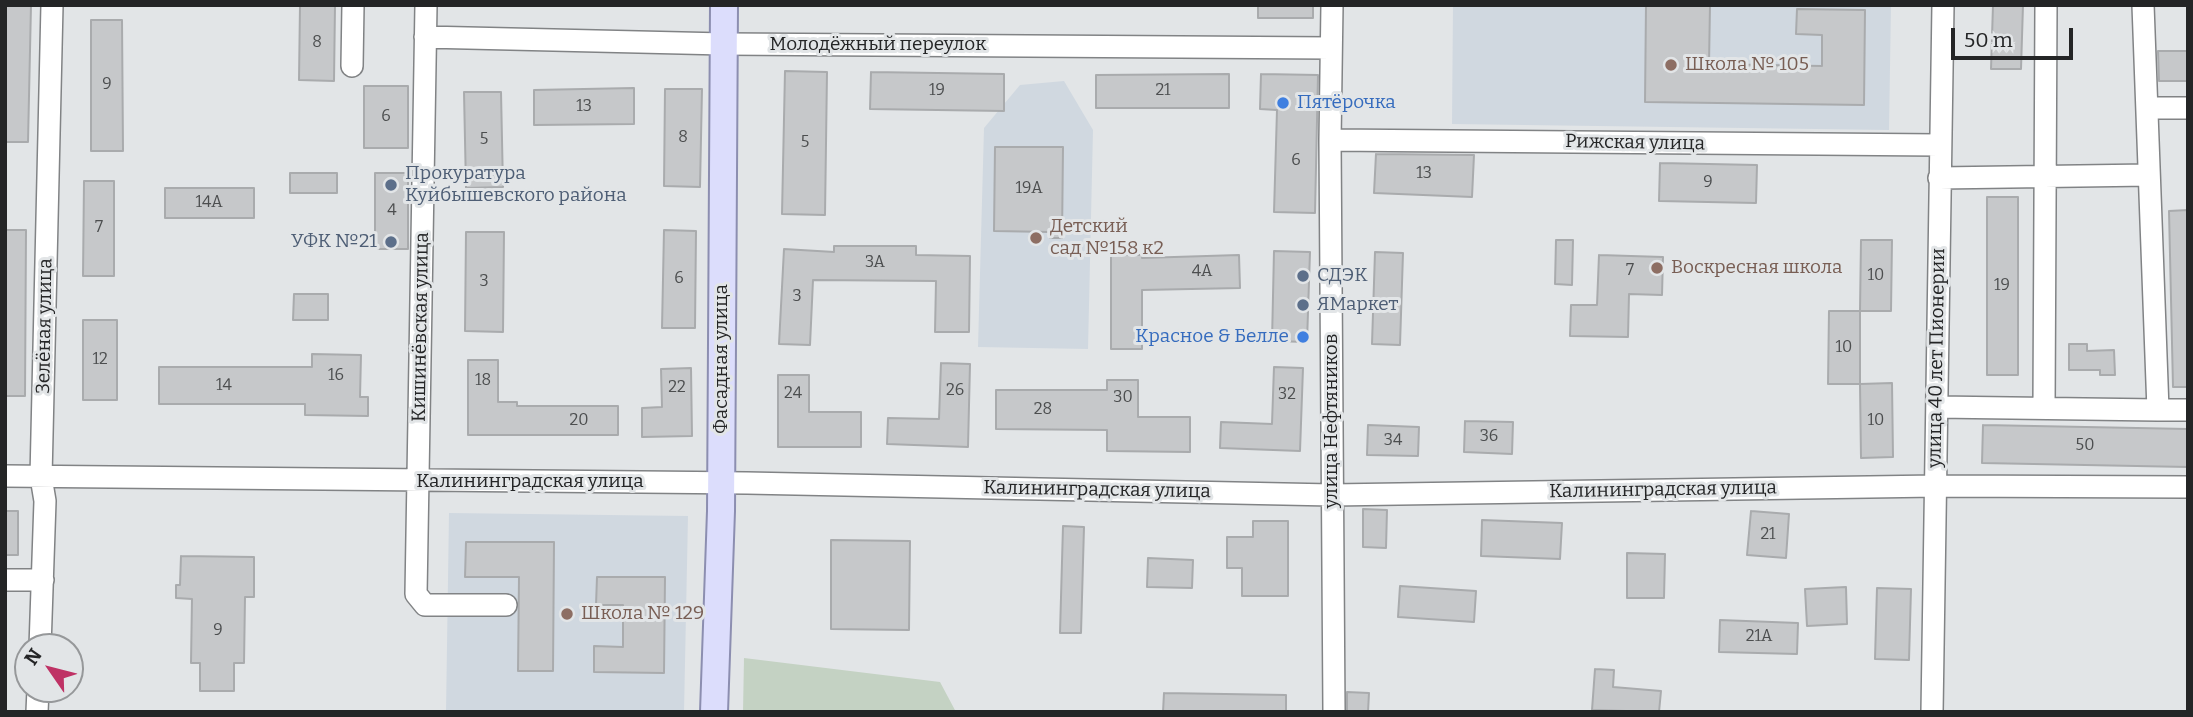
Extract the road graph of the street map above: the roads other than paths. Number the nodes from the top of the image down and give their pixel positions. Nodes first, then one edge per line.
1 (52, 5) edge
2 (353, 5) edge
3 (426, 5) edge
4 (724, 5) edge
5 (1332, 5) edge
6 (1943, 5) edge
7 (2046, 5) edge
8 (2143, 5) edge
9 (425, 37) junction
10 (724, 44) junction
11 (1331, 48) junction
12 (352, 66) dead end
13 (2147, 108) junction
14 (2188, 108) edge
15 (1331, 140) junction
16 (1939, 145) junction
17 (2149, 175) junction
18 (2045, 176) junction
19 (1939, 178) junction
20 (1937, 407) junction
21 (2044, 408) junction
22 (2158, 410) junction
23 (2188, 410) edge
24 (5, 477) edge
25 (41, 477) junction
26 (418, 481) junction
27 (721, 483) junction
28 (1936, 486) junction
29 (2188, 487) edge
30 (1332, 495) junction
31 (5, 580) edge
32 (43, 580) junction
33 (506, 605) dead end
34 (41, 633) edge
35 (714, 712) edge
36 (1334, 712) edge
37 (1932, 712) edge

1 - 25 street, Зелёная улица
2 - 12 street
3 - 9 street, Кишинёвская улица
4 - 10 main road, Фасадная улица
5 - 11 street, улица Нефтяников
6 - 16 street, улица 40 лет Пионерии
7 - 18 street
8 - 13 street
9 - 10 street, Молодёжный переулок
9 - 26 street, Кишинёвская улица
10 - 11 street, Молодёжный переулок
10 - 27 main road, Фасадная улица
11 - 15 street, улица Нефтяников
13 - 14 street
13 - 17 street
15 - 16 street, Рижская улица
15 - 30 street, улица Нефтяников
16 - 19 street, улица 40 лет Пионерии
17 - 18 street
17 - 22 street
18 - 19 street
18 - 21 street
19 - 20 street, улица 40 лет Пионерии
20 - 21 street
20 - 28 street, улица 40 лет Пионерии
21 - 22 street
22 - 23 street
24 - 25 street, Калининградская улица
25 - 26 street, Калининградская улица
25 - 32 street, Зелёная улица
26 - 27 street, Калининградская улица
26 - 33 street, Кишинёвская улица
27 - 30 street, Калининградская улица
27 - 35 main road, Фасадная улица
28 - 29 street, Калининградская улица
28 - 30 street, Калининградская улица
28 - 37 street, улица 40 лет Пионерии
30 - 36 street, улица Нефтяников
31 - 32 street
32 - 34 street, Зелёная улица

